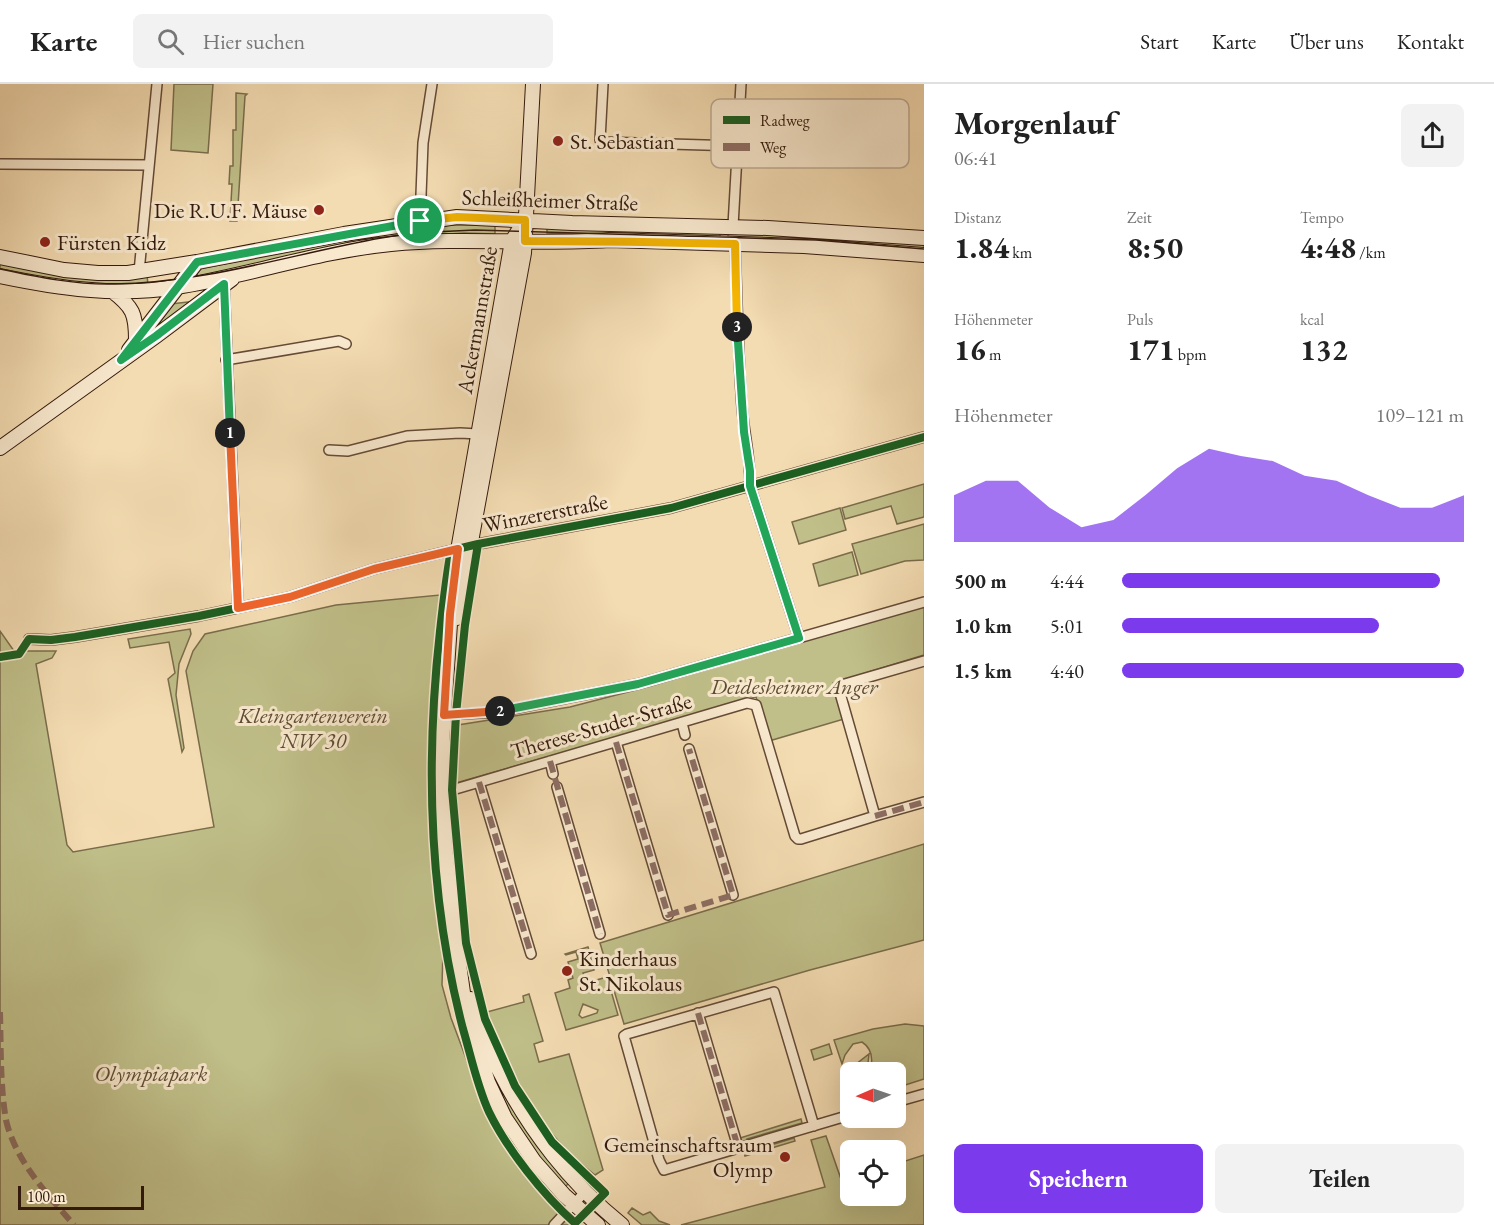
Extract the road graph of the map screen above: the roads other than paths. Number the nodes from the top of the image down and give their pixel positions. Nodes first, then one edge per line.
1 (157, 84) edge
2 (432, 84) edge
3 (533, 84) edge
4 (603, 84) edge
5 (741, 84) edge
6 (740, 99) edge
7 (711, 145) edge
8 (0, 164) edge
9 (148, 165) junction
10 (737, 168) edge
11 (525, 220) junction
12 (420, 221) junction
13 (734, 226) junction
14 (924, 238) edge
15 (518, 241) junction
16 (735, 244) junction
17 (924, 255) edge
18 (0, 257) edge
19 (197, 262) junction
20 (139, 272) junction
21 (239, 275) junction
22 (0, 276) edge
23 (224, 284) junction
24 (176, 288) junction
25 (112, 291) junction
26 (136, 340) junction
27 (346, 344) dead end
28 (121, 360) junction
29 (226, 360) junction
30 (478, 434) junction
31 (924, 437) edge
32 (0, 448) edge
33 (329, 450) dead end
34 (750, 486) junction
35 (472, 545) junction
36 (458, 549) junction
37 (924, 602) edge
38 (238, 608) junction
39 (799, 638) junction
40 (29, 639) dead end
41 (450, 640) junction
42 (924, 661) edge
43 (444, 715) junction
44 (682, 723) junction
45 (686, 735) dead end
46 (616, 742) junction
47 (689, 749) dead end
48 (550, 761) junction
49 (553, 774) dead end
50 (479, 782) junction
51 (557, 787) dead end
52 (442, 793) junction
53 (924, 802) edge
54 (875, 816) junction
55 (733, 895) dead end
56 (668, 915) dead end
57 (600, 934) dead end
58 (531, 954) dead end
59 (462, 975) junction
60 (698, 1013) junction
61 (924, 1094) edge
62 (906, 1099) edge
63 (840, 1118) edge
64 (814, 1126) junction
65 (738, 1147) junction
66 (585, 1192) junction
67 (573, 1204) junction
68 (554, 1225) edge
69 (598, 1225) edge
70 (622, 1225) edge

1 - 9 street
2 - 12 street
3 - 11 main road
4 - 7 street
5 - 6 street
8 - 9 street
9 - 20 street
10 - 13 street
11 - 12 main road, Schleißheimer Straße
11 - 13 main road, Schleißheimer Straße
11 - 15 main road, Ackermannstraße
12 - 19 main road, Schleißheimer Straße
13 - 14 main road, Schleißheimer Straße
15 - 16 main road, Schleißheimer Straße
15 - 21 main road, Schleißheimer Straße
15 - 30 main road, Ackermannstraße
15 - 35 main road, Ackermannstraße
16 - 17 main road, Schleißheimer Straße
16 - 34 street
18 - 20 main road, Schleißheimer Straße
19 - 20 main road, Schleißheimer Straße
19 - 24 main road
21 - 23 main road
21 - 24 main road, Schleißheimer Straße
22 - 25 main road, Schleißheimer Straße
23 - 28 main road
23 - 29 street
24 - 25 main road, Schleißheimer Straße
24 - 26 main road
25 - 26 main road
26 - 28 main road
27 - 29 street
28 - 32 main road
29 - 38 street
30 - 33 street
30 - 36 main road, Ackermannstraße
31 - 34 street, Winzererstraße
34 - 35 street, Winzererstraße
34 - 39 street
35 - 36 street, Winzererstraße
35 - 41 main road, Ackermannstraße
36 - 38 street, Winzererstraße
36 - 41 main road, Ackermannstraße
37 - 39 street
38 - 40 street, Winzererstraße
39 - 43 street
41 - 43 main road, Ackermannstraße
42 - 54 street
43 - 52 main road, Ackermannstraße
44 - 45 street
44 - 46 street, Therese-Studer-Straße
44 - 54 street, Therese-Studer-Straße
46 - 48 street, Therese-Studer-Straße
46 - 56 street
47 - 55 street
48 - 49 street
48 - 50 street, Therese-Studer-Straße
50 - 52 street, Therese-Studer-Straße
50 - 58 street
51 - 57 street
52 - 59 main road, Ackermannstraße
53 - 54 street
59 - 66 main road, Ackermannstraße
59 - 67 main road, Ackermannstraße
60 - 64 street
60 - 65 street
60 - 65 street
61 - 62 street
63 - 64 street
64 - 65 street
66 - 67 street
66 - 70 main road, Ackermannstraße
67 - 68 street
67 - 69 main road, Ackermannstraße

